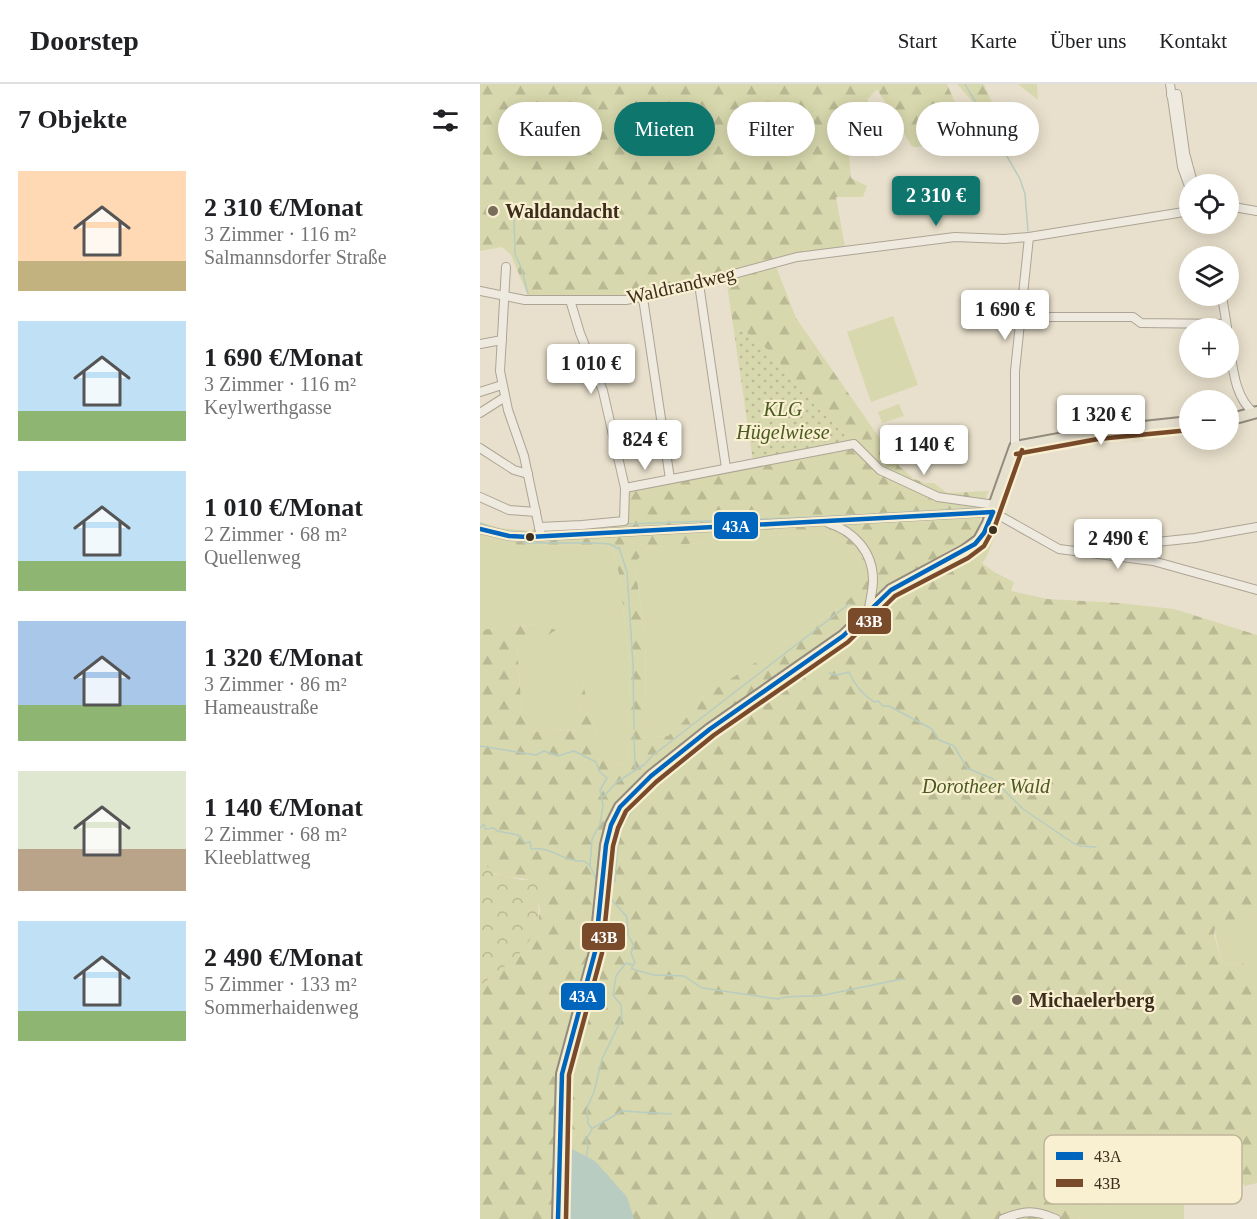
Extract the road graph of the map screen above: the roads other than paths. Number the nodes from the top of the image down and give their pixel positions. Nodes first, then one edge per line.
1 (1170, 84) edge
2 (1182, 148) junction
3 (1187, 174) edge
4 (1190, 174) edge
5 (1239, 208) edge
6 (1257, 211) edge
7 (1179, 213) edge
8 (1029, 237) junction
9 (506, 267) dead end
10 (699, 284) junction
11 (480, 291) edge
12 (504, 297) junction
13 (643, 298) junction
14 (570, 300) junction
15 (1021, 316) junction
16 (1179, 324) edge
17 (502, 340) junction
18 (480, 344) edge
19 (1235, 378) edge
20 (502, 385) junction
21 (480, 392) edge
22 (505, 398) junction
23 (480, 413) edge
24 (1256, 413) edge
25 (1239, 417) edge
26 (1179, 423) edge
27 (1015, 447) junction
28 (480, 448) edge
29 (726, 468) junction
30 (528, 474) junction
31 (670, 479) junction
32 (625, 488) junction
33 (480, 497) edge
34 (994, 508) junction
35 (536, 512) junction
36 (824, 522) junction
37 (539, 527) junction
38 (1257, 527) edge
39 (480, 529) edge
40 (540, 536) junction
41 (1128, 556) junction
42 (1257, 590) edge
43 (869, 609) junction
44 (558, 1219) edge
45 (1003, 1219) edge
46 (1056, 1219) edge

1 - 2 street
2 - 3 street
2 - 4 street
5 - 6 street
7 - 8 street, Waldrandweg
8 - 10 street, Waldrandweg
8 - 15 street
9 - 12 street
10 - 13 street, Waldrandweg
10 - 29 street
11 - 12 street, Waldrandweg
12 - 14 street, Waldrandweg
12 - 17 street
13 - 14 street, Waldrandweg
13 - 31 street
14 - 32 street
15 - 16 street
15 - 27 street
17 - 18 street
17 - 20 street
19 - 24 street
20 - 21 street
20 - 22 street
22 - 23 street
22 - 30 street
24 - 25 main road
26 - 27 main road
27 - 34 main road
28 - 30 street
29 - 31 street
29 - 34 street
30 - 35 street
31 - 32 street
32 - 37 street
33 - 35 street
34 - 36 street
34 - 41 street
34 - 43 main road
35 - 37 street
36 - 40 street
36 - 43 street
37 - 40 street
38 - 41 street
39 - 40 street
41 - 42 street
43 - 44 main road
45 - 46 street

